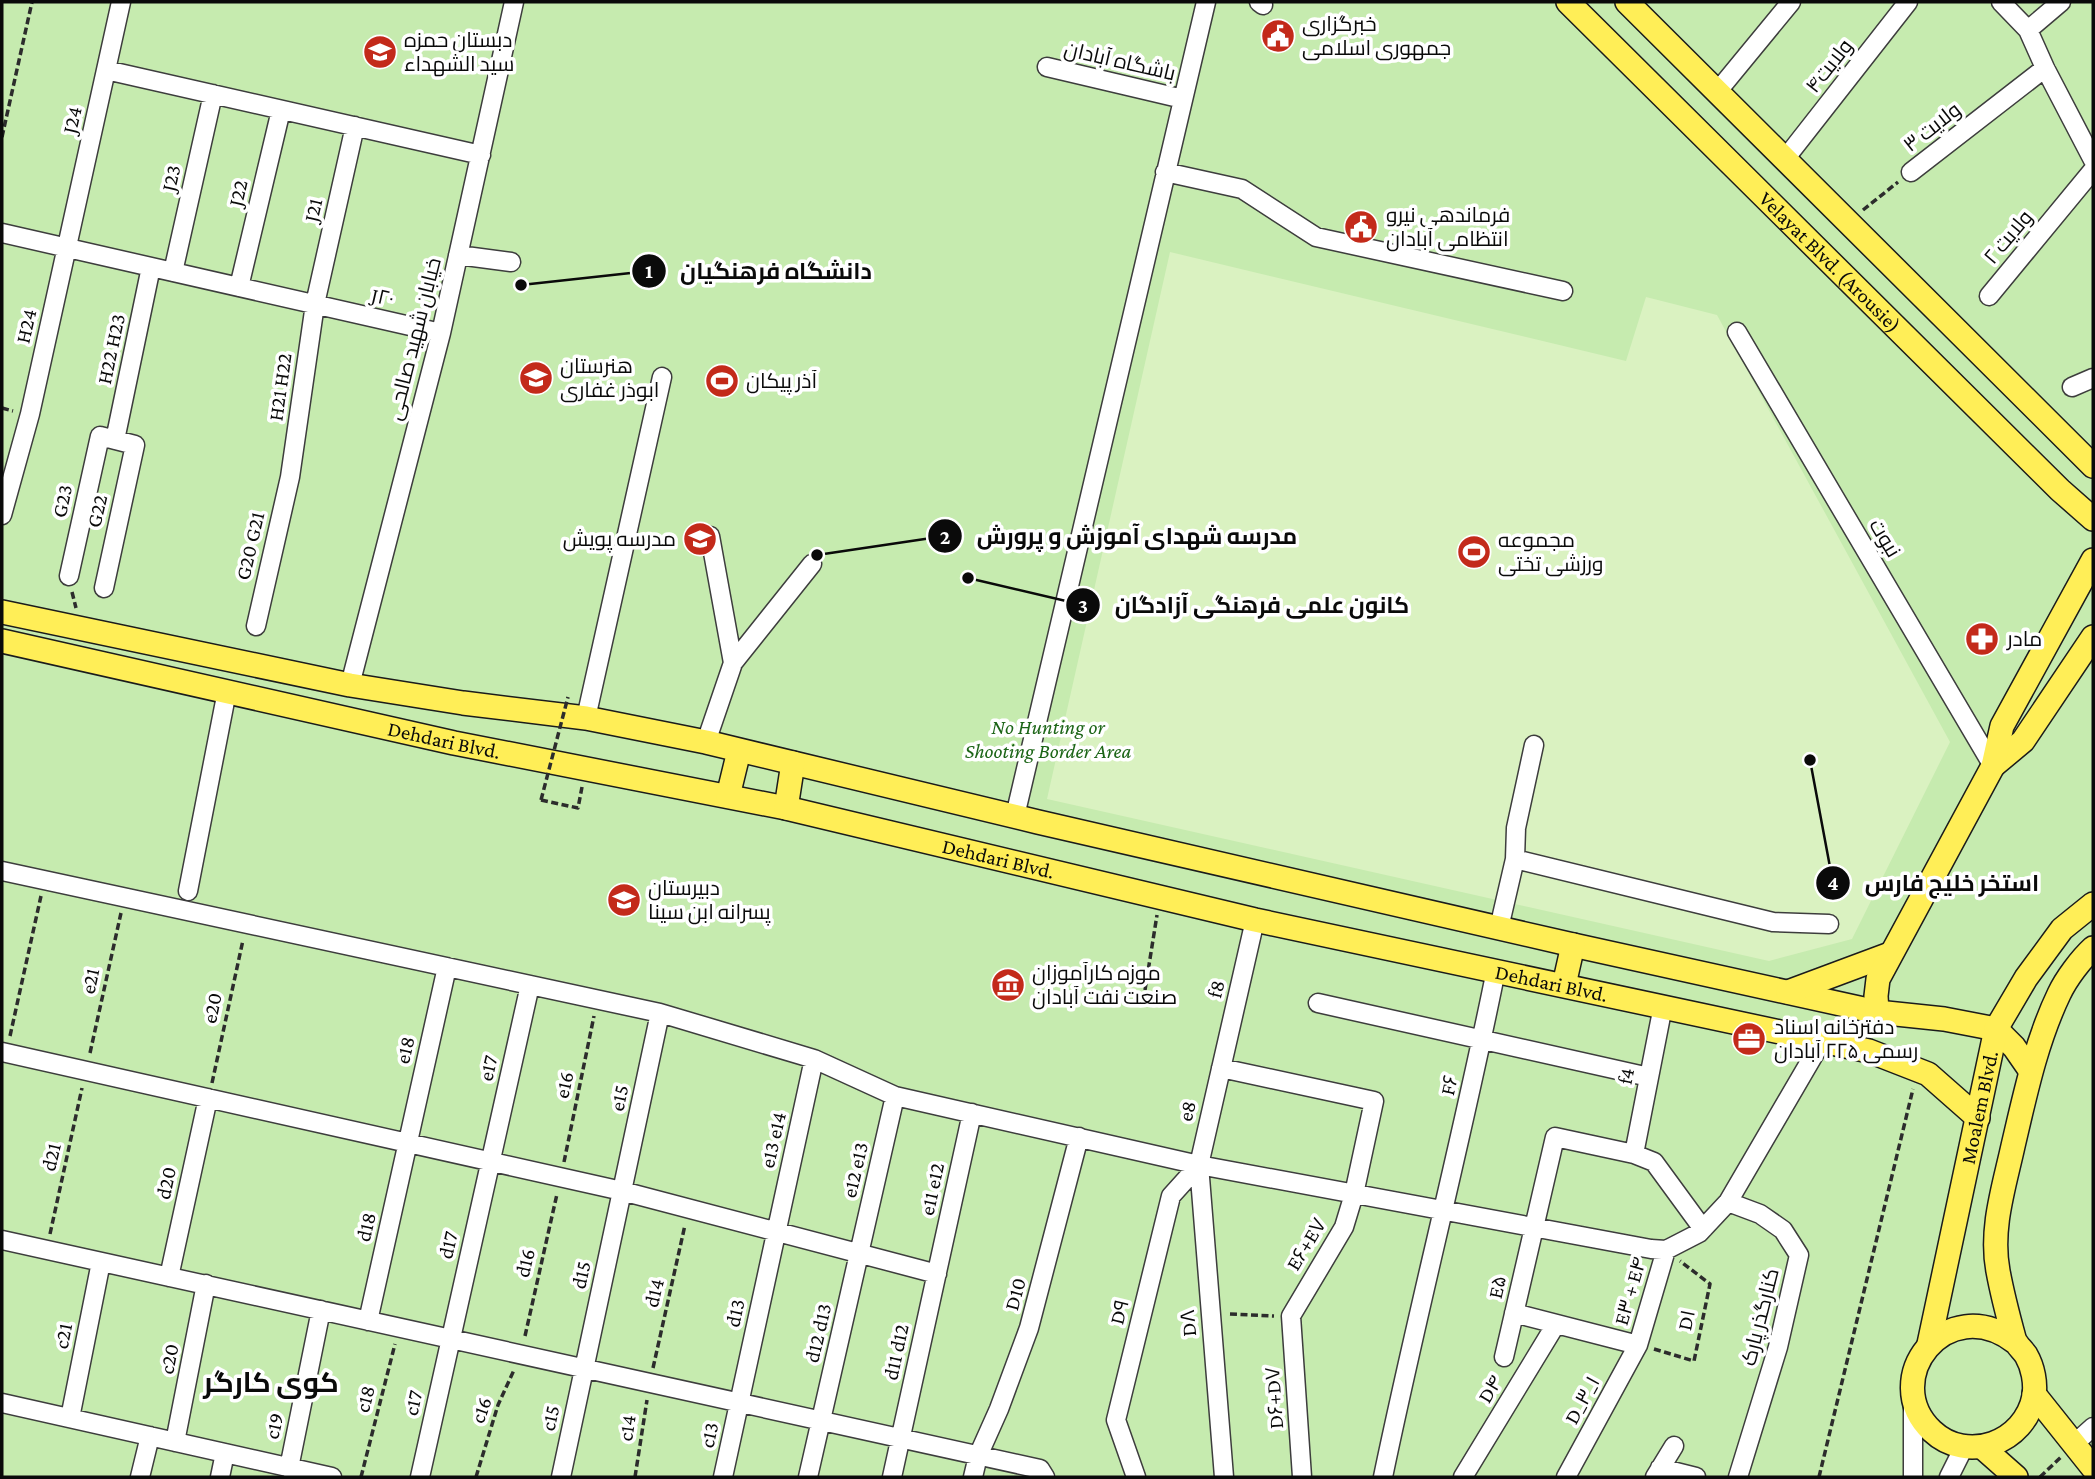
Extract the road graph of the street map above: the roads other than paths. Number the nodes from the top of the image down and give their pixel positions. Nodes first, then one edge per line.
1 (121, 2) edge
2 (514, 2) edge
3 (1206, 2) edge
4 (1627, 2) edge
5 (1908, 2) edge
6 (2001, 2) edge
7 (2061, 2) edge
8 (1572, 3) edge
9 (1788, 3) edge
10 (2028, 30) junction
11 (1047, 67) dead end
12 (2045, 68) junction
13 (106, 70) junction
14 (1717, 92) junction
15 (213, 94) junction
16 (1182, 99) junction
17 (281, 110) junction
18 (355, 126) junction
19 (481, 155) junction
20 (1785, 159) junction
21 (2093, 160) edge
22 (2093, 170) edge
23 (1165, 172) junction
24 (1911, 172) road end
25 (2, 233) edge
26 (67, 248) junction
27 (458, 255) junction
28 (511, 262) dead end
29 (151, 267) junction
30 (173, 272) junction
31 (239, 287) junction
32 (1563, 291) dead end
33 (1989, 296) dead end
34 (315, 304) junction
35 (1737, 332) dead end
36 (441, 333) junction
37 (662, 377) dead end
38 (2093, 378) edge
39 (2072, 387) dead end
40 (107, 438) junction
41 (2093, 466) edge
42 (289, 477) joint
43 (2, 515) edge
44 (2093, 519) edge
45 (710, 536) dead end
46 (2093, 560) edge
47 (811, 564) dead end
48 (69, 576) road end
49 (103, 588) dead end
50 (2, 612) edge
51 (256, 626) dead end
52 (2093, 637) edge
53 (2, 641) edge
54 (733, 663) junction
55 (350, 685) junction
56 (227, 691) junction
57 (586, 718) junction
58 (706, 742) junction
59 (1534, 745) dead end
60 (739, 751) junction
61 (793, 763) junction
62 (1993, 766) junction
63 (728, 796) junction
64 (786, 808) junction
65 (1015, 816) junction
66 (1515, 859) junction
67 (2, 871) edge
68 (188, 891) dead end
69 (2093, 904) edge
70 (1255, 920) junction
71 (1829, 924) dead end
72 (1499, 928) junction
73 (1573, 945) junction
74 (2093, 948) edge
75 (1890, 954) junction
76 (447, 967) junction
77 (1496, 970) junction
78 (530, 985) junction
79 (1564, 985) junction
80 (1788, 992) junction
81 (1318, 1003) dead end
82 (1663, 1006) junction
83 (1877, 1012) junction
84 (660, 1013) junction
85 (1996, 1029) junction
86 (1482, 1040) junction
87 (1822, 1041) junction
88 (4, 1053) edge
89 (814, 1059) junction
90 (1220, 1068) junction
91 (2030, 1070) junction
92 (1649, 1077) junction
93 (895, 1096) junction
94 (208, 1098) junction
95 (972, 1113) junction
96 (1978, 1118) junction
97 (1079, 1137) junction
98 (408, 1143) junction
99 (1634, 1154) junction
100 (490, 1162) junction
101 (1199, 1165) junction
102 (622, 1191) junction
103 (1354, 1194) junction
104 (1728, 1202) junction
105 (1442, 1210) junction
106 (1534, 1227) junction
107 (1703, 1229) junction
108 (775, 1232) junction
109 (2, 1240) edge
110 (1666, 1250) junction
111 (859, 1254) junction
112 (101, 1262) junction
113 (937, 1274) junction
114 (169, 1277) junction
115 (206, 1284) junction
116 (321, 1310) junction
117 (1514, 1313) junction
118 (1291, 1316) joint
119 (368, 1321) junction
120 (1556, 1324) junction
121 (450, 1339) junction
122 (2015, 1342) junction
123 (1929, 1344) junction
124 (1638, 1345) junction
125 (1504, 1357) dead end
126 (584, 1369) junction
127 (2034, 1394) junction
128 (1913, 1397) junction
129 (2, 1403) edge
130 (739, 1403) junction
131 (70, 1418) junction
132 (821, 1421) junction
133 (2093, 1427) edge
134 (149, 1436) junction
135 (901, 1439) junction
136 (175, 1442) junction
137 (2074, 1444) junction
138 (1674, 1447) dead end
139 (1973, 1447) junction
140 (225, 1453) junction
141 (978, 1456) junction
142 (289, 1468) junction
143 (2093, 1468) edge
144 (1658, 1473) edge
145 (140, 1477) edge
146 (220, 1477) edge
147 (332, 1477) edge
148 (420, 1477) edge
149 (561, 1477) edge
150 (723, 1477) edge
151 (808, 1477) edge
152 (892, 1477) edge
153 (973, 1477) edge
154 (1045, 1477) edge
155 (1136, 1477) edge
156 (1224, 1477) edge
157 (1302, 1477) edge
158 (1383, 1477) edge
159 (1463, 1477) edge
160 (1566, 1477) edge
161 (1696, 1477) edge
162 (1738, 1477) edge
163 (1913, 1477) edge
164 (1949, 1477) edge
165 (2016, 1477) edge

1 - 13 street, J24
2 - 19 street, خیابان شهید صالحی
3 - 16 street
4 - 14 main road, Velayat Blvd. (Arousie)
5 - 20 street, ولایت۴
6 - 10 street
7 - 10 street
8 - 44 main road, Velayat Blvd. (Arousie)
9 - 14 street
10 - 12 street
11 - 16 street, باشگاه آبادان
12 - 21 street
12 - 24 street, ولایت ۳
13 - 15 street
13 - 26 street, J24
14 - 20 main road, Velayat Blvd. (Arousie)
15 - 17 street
15 - 30 street, J23
16 - 23 street
17 - 18 street
17 - 31 street, J22
18 - 19 street
18 - 34 street, J21
19 - 27 street, خیابان شهید صالحی
20 - 41 main road, Velayat Blvd. (Arousie)
22 - 33 street, ولایت ۲
23 - 32 street
23 - 65 street
25 - 26 street, J۲۰
26 - 29 street, J۲۰
26 - 43 street, H24
27 - 28 street
27 - 36 street, خیابان شهید صالحی
29 - 30 street, J۲۰
29 - 40 street, H22 H23
30 - 31 street, J۲۰
31 - 34 street, J۲۰
34 - 36 street, J۲۰
34 - 42 street, H21 H22
35 - 62 street, نبوت
36 - 55 street, خیابان شهید صالحی
37 - 57 street
38 - 39 street
40 - 48 street, G23
40 - 49 street, G22
42 - 51 street, G20 G21
45 - 54 street
46 - 62 main road
47 - 54 street
50 - 55 main road, Dehdari Blvd.
52 - 62 main road
53 - 56 main road, Dehdari Blvd.
54 - 58 street
55 - 57 main road, Dehdari Blvd.
56 - 63 main road, Dehdari Blvd.
56 - 68 street
57 - 58 main road, Dehdari Blvd.
58 - 60 main road, Dehdari Blvd.
59 - 66 street
60 - 61 main road, Dehdari Blvd.
60 - 63 main road
61 - 64 main road
61 - 65 main road, Dehdari Blvd.
62 - 75 main road
63 - 64 main road, Dehdari Blvd.
64 - 70 main road, Dehdari Blvd.
65 - 72 main road, Dehdari Blvd.
66 - 71 street
66 - 72 street
67 - 76 street
69 - 85 main road, Moalem Blvd.
70 - 77 main road, Dehdari Blvd.
70 - 90 street, f8
72 - 73 main road, Dehdari Blvd.
73 - 79 main road
73 - 80 main road, Dehdari Blvd.
74 - 91 main road, Moalem Blvd.
75 - 80 main road
75 - 83 main road
76 - 78 street
76 - 98 street, e18
77 - 79 main road, Dehdari Blvd.
77 - 86 street, F۶
78 - 84 street
78 - 100 street, e17
79 - 82 main road, Dehdari Blvd.
80 - 83 main road, Dehdari Blvd.
81 - 86 street
82 - 87 main road, Dehdari Blvd.
82 - 92 street, f4
83 - 85 main road, Dehdari Blvd.
84 - 89 street
84 - 102 street, e15
85 - 91 main road
85 - 96 main road, Moalem Blvd.
86 - 92 street
86 - 105 street, F۶
87 - 96 main road, Dehdari Blvd.
87 - 104 street
88 - 94 street
89 - 93 street
89 - 108 street, e13 e14
90 - 101 street, e8
90 - 103 street, E۶+E۷
91 - 122 main road, Moalem Blvd.
92 - 99 street, f4
93 - 95 street
93 - 111 street, e12 e13
94 - 98 street
94 - 114 street, d20
95 - 97 street
95 - 113 street, e11 e12
96 - 123 main road, Moalem Blvd.
97 - 101 street
97 - 141 street, D10
98 - 100 street
98 - 119 street, d18
99 - 106 street, E۵
99 - 107 street
100 - 102 street
100 - 121 street, d17
101 - 103 street
101 - 155 street, D۹
101 - 156 street, D۸
102 - 108 street
102 - 126 street, d15
103 - 105 street
103 - 118 street, E۶+E۷
104 - 107 street
104 - 162 street, کنارگذر پارک
105 - 106 street
105 - 158 street, F۶
106 - 110 street
106 - 117 street, E۵
107 - 110 street
108 - 111 street
108 - 130 street, d13
109 - 112 street
110 - 124 street, E۳ + E۴
111 - 113 street
111 - 132 street, d12 d13
112 - 114 street
112 - 131 street, c21
113 - 135 street, d11 d12
114 - 115 street
115 - 116 street
115 - 136 street, c20
116 - 119 street
116 - 142 street, c19
117 - 120 street
117 - 125 street, E۵
118 - 157 street, D۶+D۷
119 - 121 street
120 - 124 street
120 - 159 street, D۴
121 - 126 street
121 - 148 street, c17
122 - 123 main road
122 - 127 main road
123 - 128 main road
124 - 160 street, D_۳_۱
126 - 130 street
126 - 149 street, c15
127 - 137 main road
127 - 139 main road
128 - 139 main road
128 - 163 street
129 - 131 street
130 - 132 street
130 - 150 street, c13
131 - 134 street
132 - 135 street
132 - 151 street, d12 d13
133 - 137 street
134 - 136 street
134 - 145 street
135 - 141 street
135 - 152 street, d11 d12
136 - 140 street
137 - 143 main road
138 - 144 street
139 - 164 street
139 - 165 main road
140 - 142 street
140 - 146 street
141 - 153 street, D10
141 - 154 street
142 - 147 street
144 - 161 street

